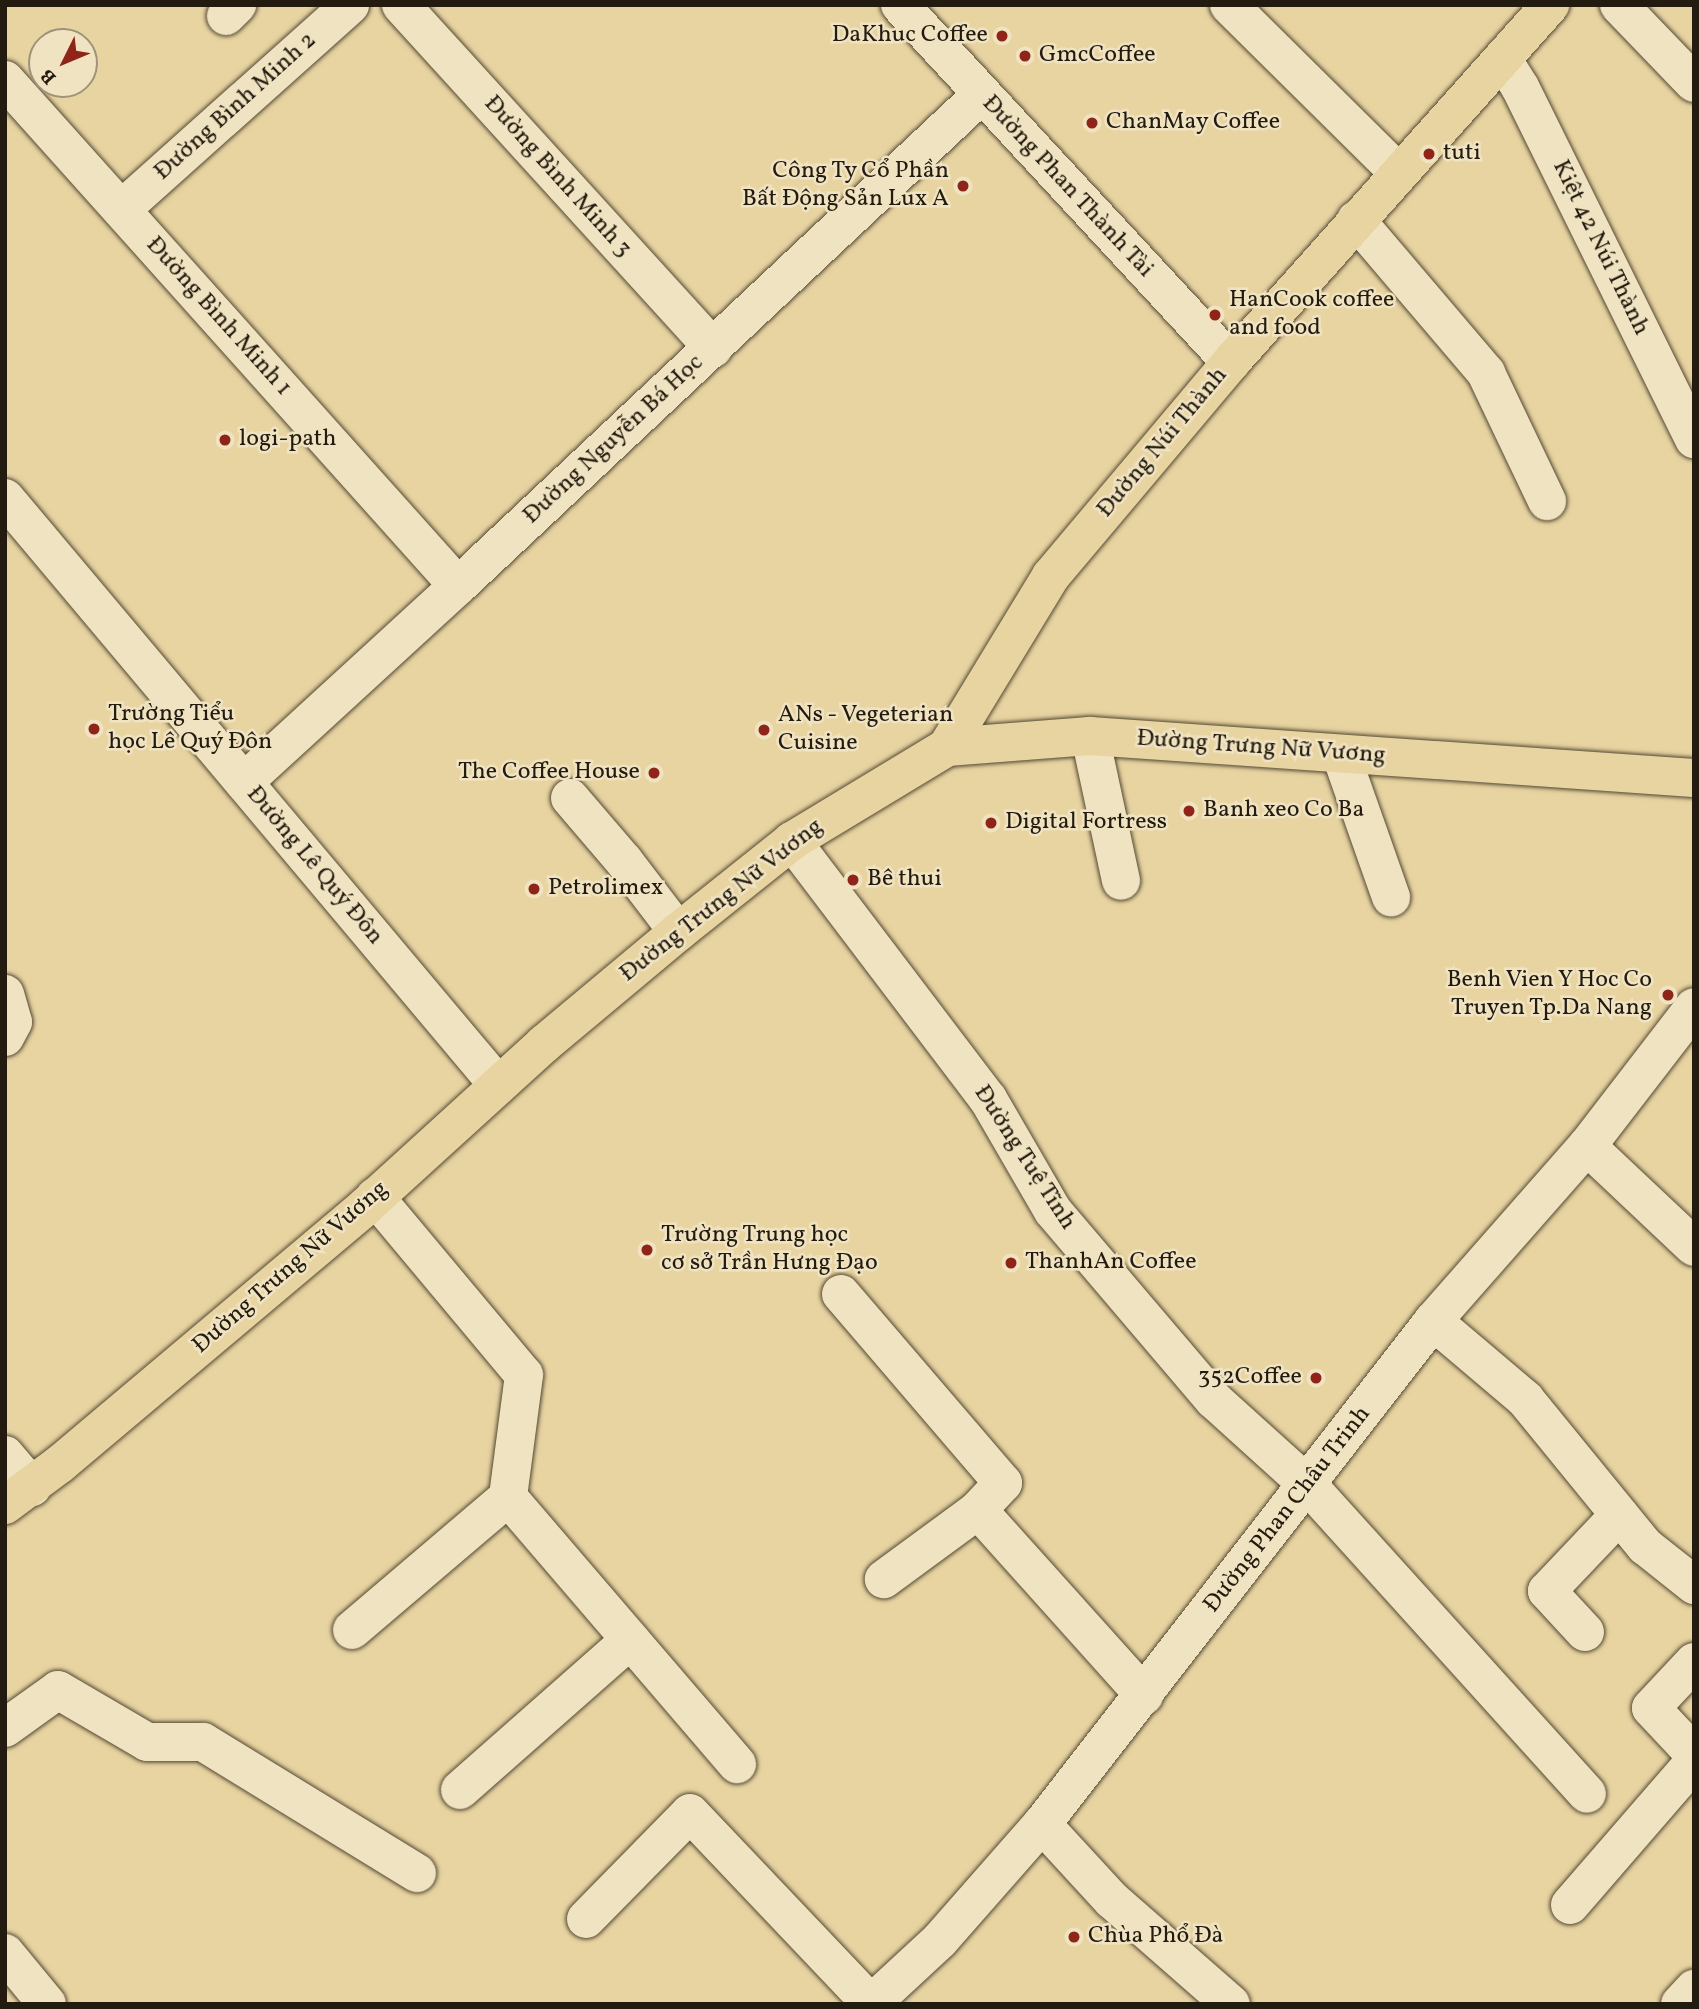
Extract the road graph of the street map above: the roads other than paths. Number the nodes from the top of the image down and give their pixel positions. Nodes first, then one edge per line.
1 (350, 5) edge
2 (401, 5) edge
3 (1229, 5) edge
4 (1550, 5) edge
5 (1619, 5) edge
6 (903, 7) edge
7 (1503, 60) junction
8 (5, 80) edge
9 (1694, 83) edge
10 (981, 95) junction
11 (1398, 172) junction
12 (122, 209) junction
13 (1356, 220) junction
14 (713, 348) junction
15 (1231, 362) junction
16 (1694, 439) edge
17 (1547, 501) dead end
18 (11, 516) edge
19 (458, 586) junction
20 (1090, 736) junction
21 (947, 747) junction
22 (1341, 755) junction
23 (1694, 778) edge
24 (244, 782) junction
25 (570, 798) dead end
26 (792, 841) junction
27 (1121, 881) dead end
28 (1391, 897) dead end
29 (678, 932) junction
30 (5, 994) edge
31 (1694, 1007) edge
32 (5, 1037) edge
33 (498, 1085) junction
34 (1587, 1146) junction
35 (375, 1198) junction
36 (1694, 1247) edge
37 (841, 1294) dead end
38 (1433, 1321) junction
39 (5, 1455) edge
40 (1308, 1485) junction
41 (19, 1496) edge
42 (508, 1497) junction
43 (978, 1510) junction
44 (1619, 1515) junction
45 (884, 1579) dead end
46 (1694, 1585) edge
47 (352, 1630) dead end
48 (1585, 1632) dead end
49 (630, 1640) junction
50 (1694, 1662) edge
51 (1144, 1695) junction
52 (5, 1728) edge
53 (1694, 1754) edge
54 (1694, 1762) edge
55 (737, 1764) dead end
56 (460, 1790) dead end
57 (1587, 1794) dead end
58 (1042, 1824) junction
59 (417, 1872) dead end
60 (1570, 1905) dead end
61 (586, 1919) dead end
62 (5, 1953) edge
63 (1694, 1989) edge
64 (47, 2004) edge
65 (872, 2004) edge
66 (1231, 2004) edge
67 (1680, 2004) edge

1 - 12 street, Đường Bình Minh 2
2 - 14 street, Đường Bình Minh 3
3 - 11 street
4 - 7 main road, Đường Núi Thành
5 - 9 street
6 - 10 street, Đường Phan Thành Tài
7 - 11 main road, Đường Núi Thành
7 - 16 street, Kiệt 42 Núi Thành
8 - 12 street, Đường Bình Minh 1
10 - 14 street, Đường Nguyễn Bá Học
10 - 15 street, Đường Phan Thành Tài
11 - 13 main road, Đường Núi Thành
12 - 19 street, Đường Bình Minh 1
13 - 15 main road, Đường Núi Thành
13 - 17 street
14 - 19 street, Đường Nguyễn Bá Học
15 - 21 main road, Đường Núi Thành
18 - 24 street, Đường Lê Quý Đôn
19 - 24 street, Đường Nguyễn Bá Học
20 - 21 main road, Đường Trưng Nữ Vương
20 - 22 main road, Đường Trưng Nữ Vương
20 - 27 street
21 - 26 main road, Đường Trưng Nữ Vương
22 - 23 main road, Đường Trưng Nữ Vương
22 - 28 street
24 - 33 street, Đường Lê Quý Đôn
25 - 29 street
26 - 29 main road, Đường Trưng Nữ Vương
26 - 40 street, Đường Tuệ Tĩnh
29 - 33 main road, Đường Trưng Nữ Vương
30 - 32 street
31 - 34 street, Đường Phan Châu Trinh
33 - 35 main road, Đường Trưng Nữ Vương
34 - 36 street
34 - 38 street, Đường Phan Châu Trinh
35 - 41 main road, Đường Trưng Nữ Vương
35 - 42 street
37 - 43 street
38 - 40 street, Đường Phan Châu Trinh
38 - 44 street
39 - 41 street
40 - 51 street, Đường Phan Châu Trinh
40 - 57 street, Đường Tuệ Tĩnh
42 - 47 street
42 - 49 street
43 - 45 street
43 - 51 street
44 - 46 street
44 - 48 street
49 - 55 street
49 - 56 street
50 - 53 street
51 - 58 street, Đường Phan Châu Trinh
52 - 59 street
54 - 60 street
58 - 65 street, Đường Phan Châu Trinh
58 - 66 street
61 - 65 street
62 - 64 street
63 - 67 street

